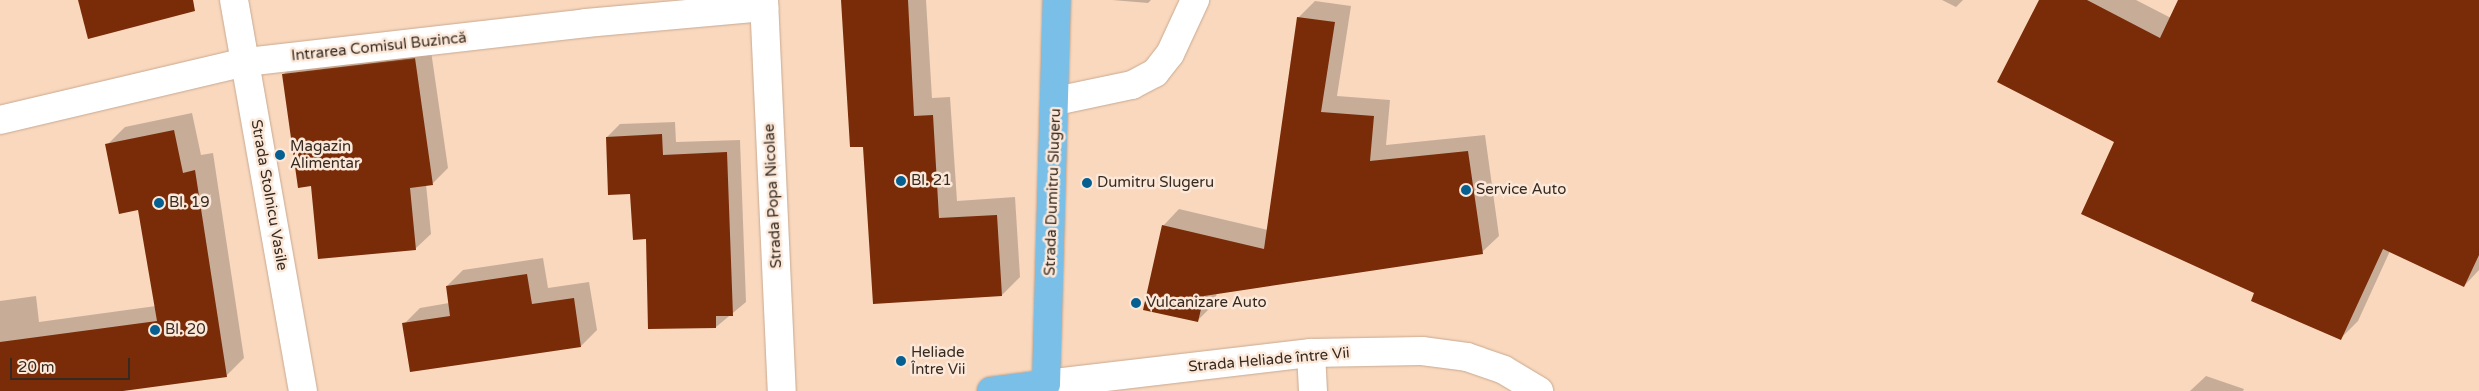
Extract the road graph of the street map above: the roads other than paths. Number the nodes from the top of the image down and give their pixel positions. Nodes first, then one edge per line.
1 (234, 0) edge
2 (1057, 0) edge
3 (1195, 0) edge
4 (764, 3) edge
5 (246, 62) junction
6 (1056, 101) junction
7 (0, 120) edge
8 (1310, 353) junction
9 (1046, 384) junction
10 (303, 391) edge
11 (782, 391) edge
12 (991, 391) edge
13 (1313, 391) edge
14 (1539, 391) edge

1 - 5 street, Strada Stolnicu Vasile
2 - 6 main road, Strada Dumitru Slugeru
3 - 6 street
4 - 5 street, Intrarea Comisul Buzincă
4 - 11 street, Strada Popa Nicolae
5 - 7 street, Intrarea Comisul Buzincă
5 - 10 street, Strada Stolnicu Vasile
6 - 9 main road, Strada Dumitru Slugeru
8 - 9 street, Strada Heliade între Vii
8 - 13 street
8 - 14 street, Strada Heliade între Vii
9 - 12 main road, Strada Heliade între Vii

